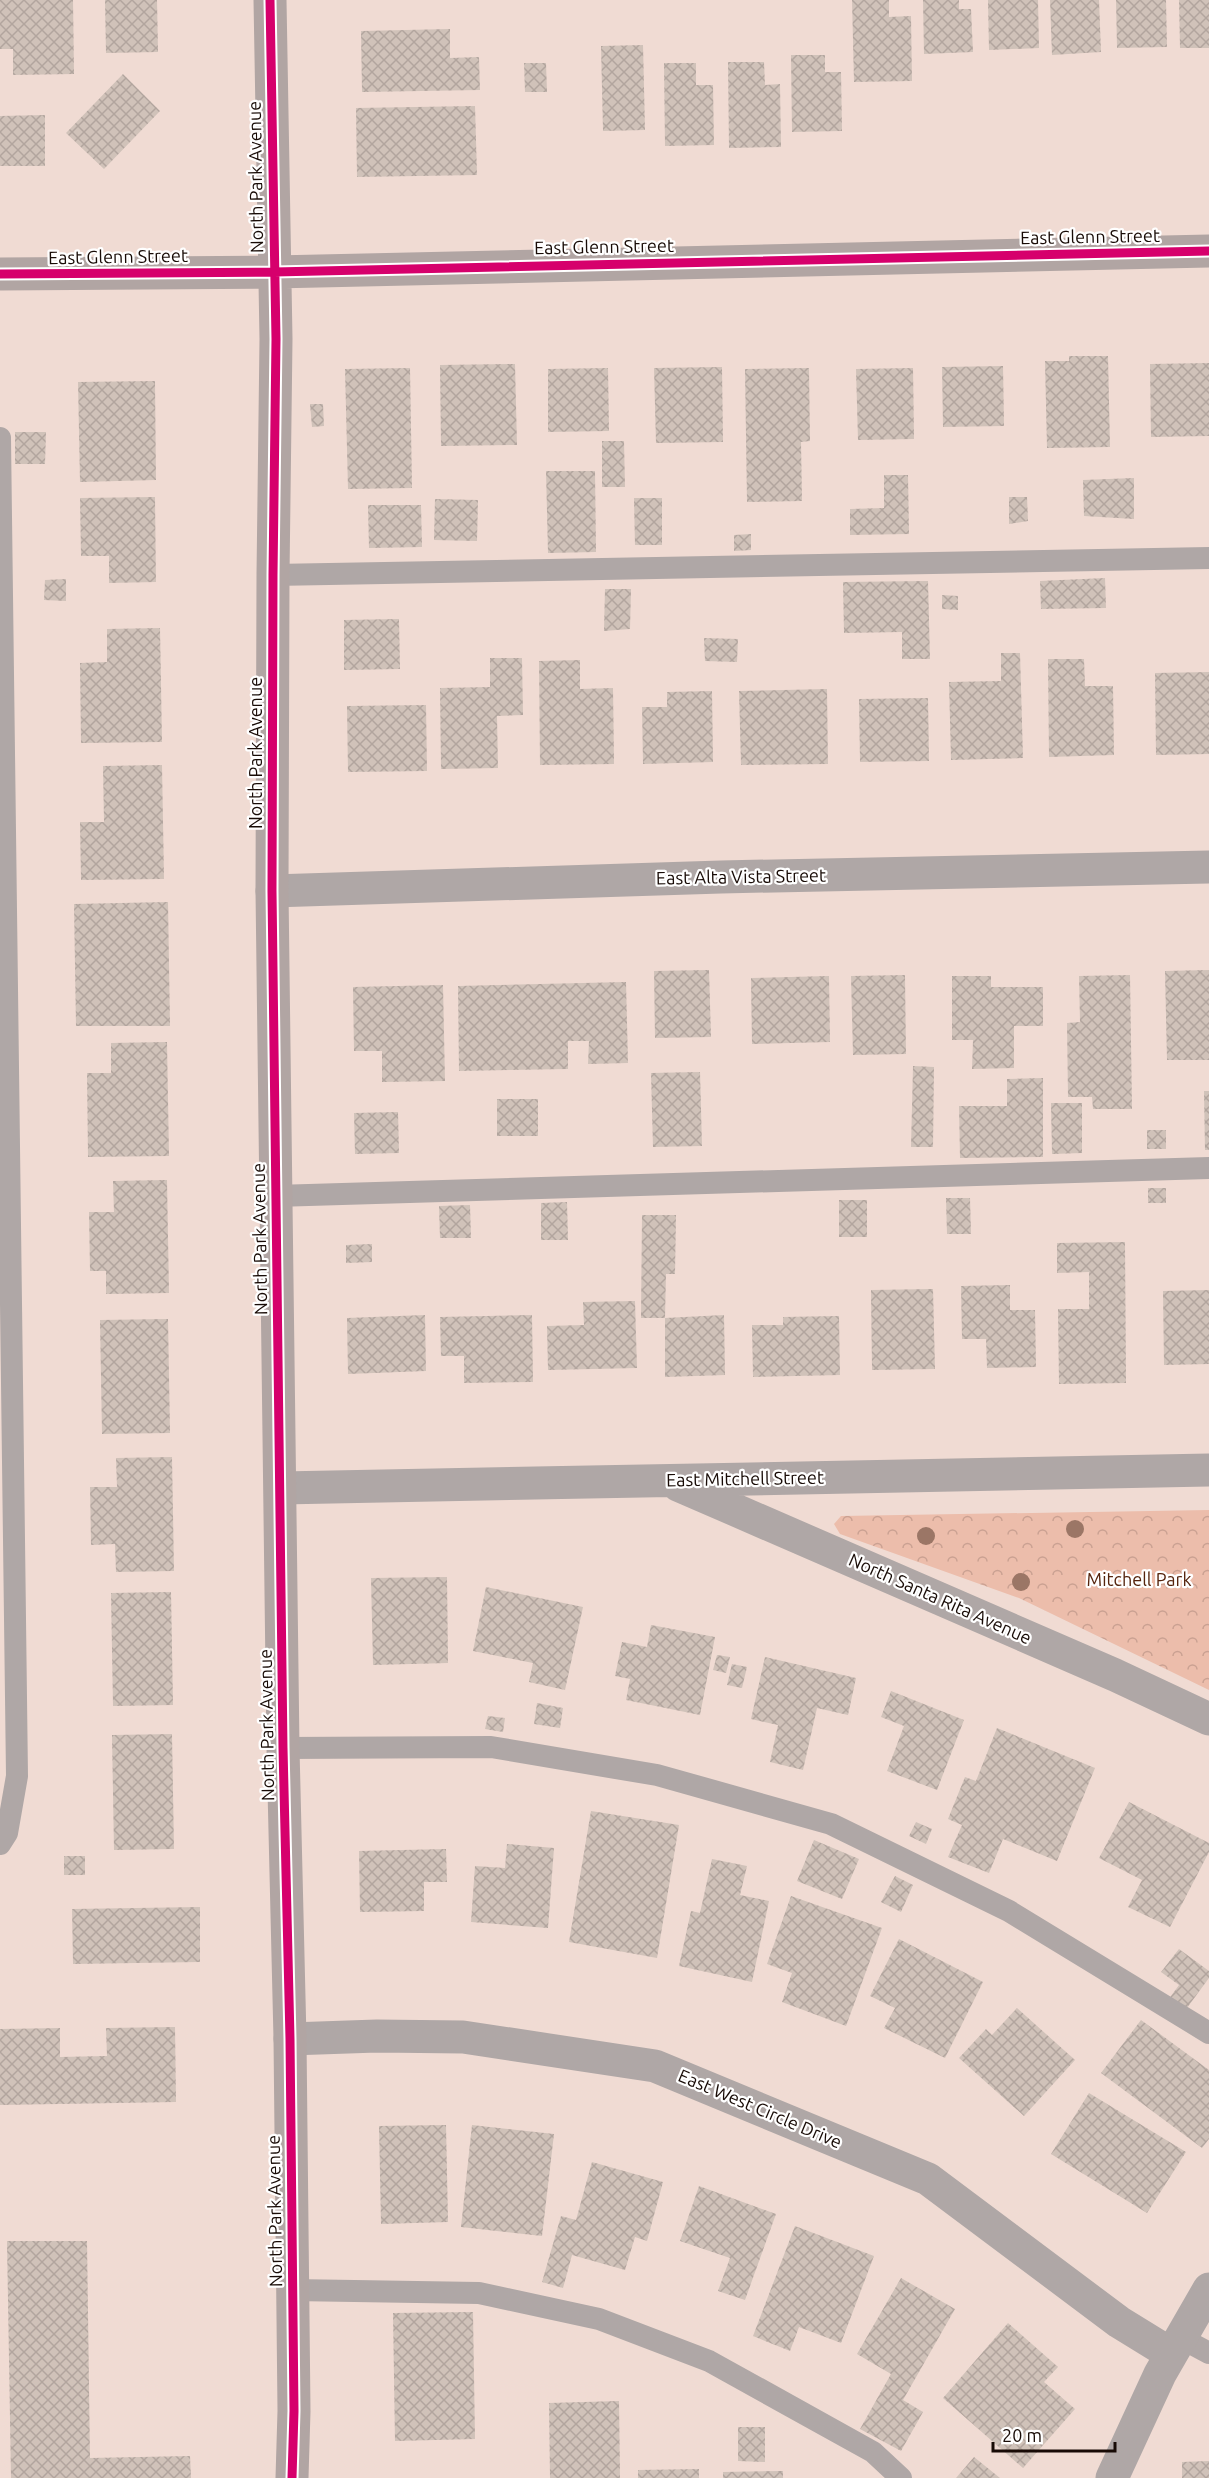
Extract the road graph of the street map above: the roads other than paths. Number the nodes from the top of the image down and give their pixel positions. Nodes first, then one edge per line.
1 (270, 0) edge
2 (1209, 251) edge
3 (274, 272) junction
4 (0, 274) edge
5 (0, 438) edge
6 (1209, 558) edge
7 (273, 575) junction
8 (1209, 867) edge
9 (272, 891) junction
10 (1209, 1168) edge
11 (276, 1196) junction
12 (1209, 1470) edge
13 (669, 1481) junction
14 (281, 1488) junction
15 (1209, 1719) edge
16 (283, 1748) junction
17 (0, 1844) edge
18 (1209, 2033) edge
19 (290, 2038) junction
20 (1209, 2289) edge
21 (292, 2290) junction
22 (1187, 2348) edge
23 (292, 2478) edge
24 (902, 2478) edge
25 (1112, 2478) edge

1 - 3 street, North Park Avenue
2 - 3 street, East Glenn Street
3 - 4 street, East Glenn Street
3 - 7 street, North Park Avenue
5 - 17 lane
6 - 7 lane
7 - 9 street, North Park Avenue
8 - 9 street, East Alta Vista Street
9 - 11 street, North Park Avenue
10 - 11 lane
11 - 14 street, North Park Avenue
12 - 13 street, East Mitchell Street
13 - 14 street, East Mitchell Street
13 - 15 street, North Santa Rita Avenue
14 - 16 street, North Park Avenue
16 - 18 lane
16 - 19 street, North Park Avenue
19 - 21 street, North Park Avenue
19 - 22 street, East West Circle Drive
20 - 22 street
21 - 23 street, North Park Avenue
21 - 24 lane
22 - 25 street

